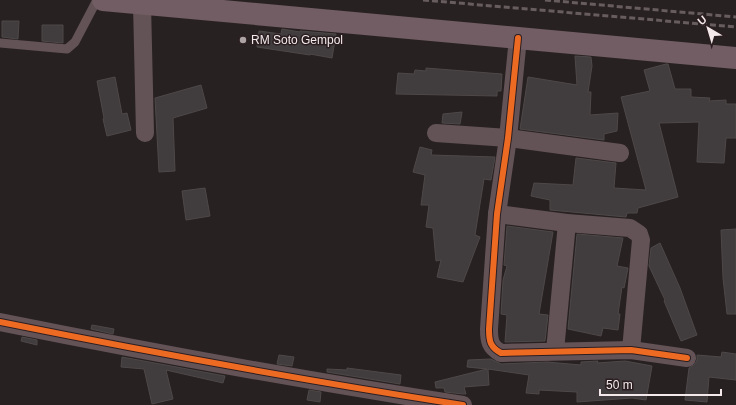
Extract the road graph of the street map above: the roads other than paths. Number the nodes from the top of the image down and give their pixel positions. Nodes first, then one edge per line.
1 (97, 0) edge
2 (103, 0) edge
3 (142, 4) junction
4 (518, 38) junction
5 (0, 43) edge
6 (736, 58) edge
7 (145, 132) dead end
8 (436, 133) dead end
9 (508, 138) junction
10 (620, 153) dead end
11 (496, 214) junction
12 (566, 223) junction
13 (0, 322) edge
14 (631, 350) junction
15 (554, 351) junction
16 (687, 358) dead end
17 (463, 405) edge

1 - 5 lane
2 - 3 main road
3 - 4 main road
3 - 7 street
4 - 6 main road
4 - 9 street
8 - 9 street
9 - 10 street
9 - 11 street
11 - 12 street
11 - 15 street
12 - 14 street
12 - 15 street
13 - 17 street
14 - 15 street
14 - 16 street

